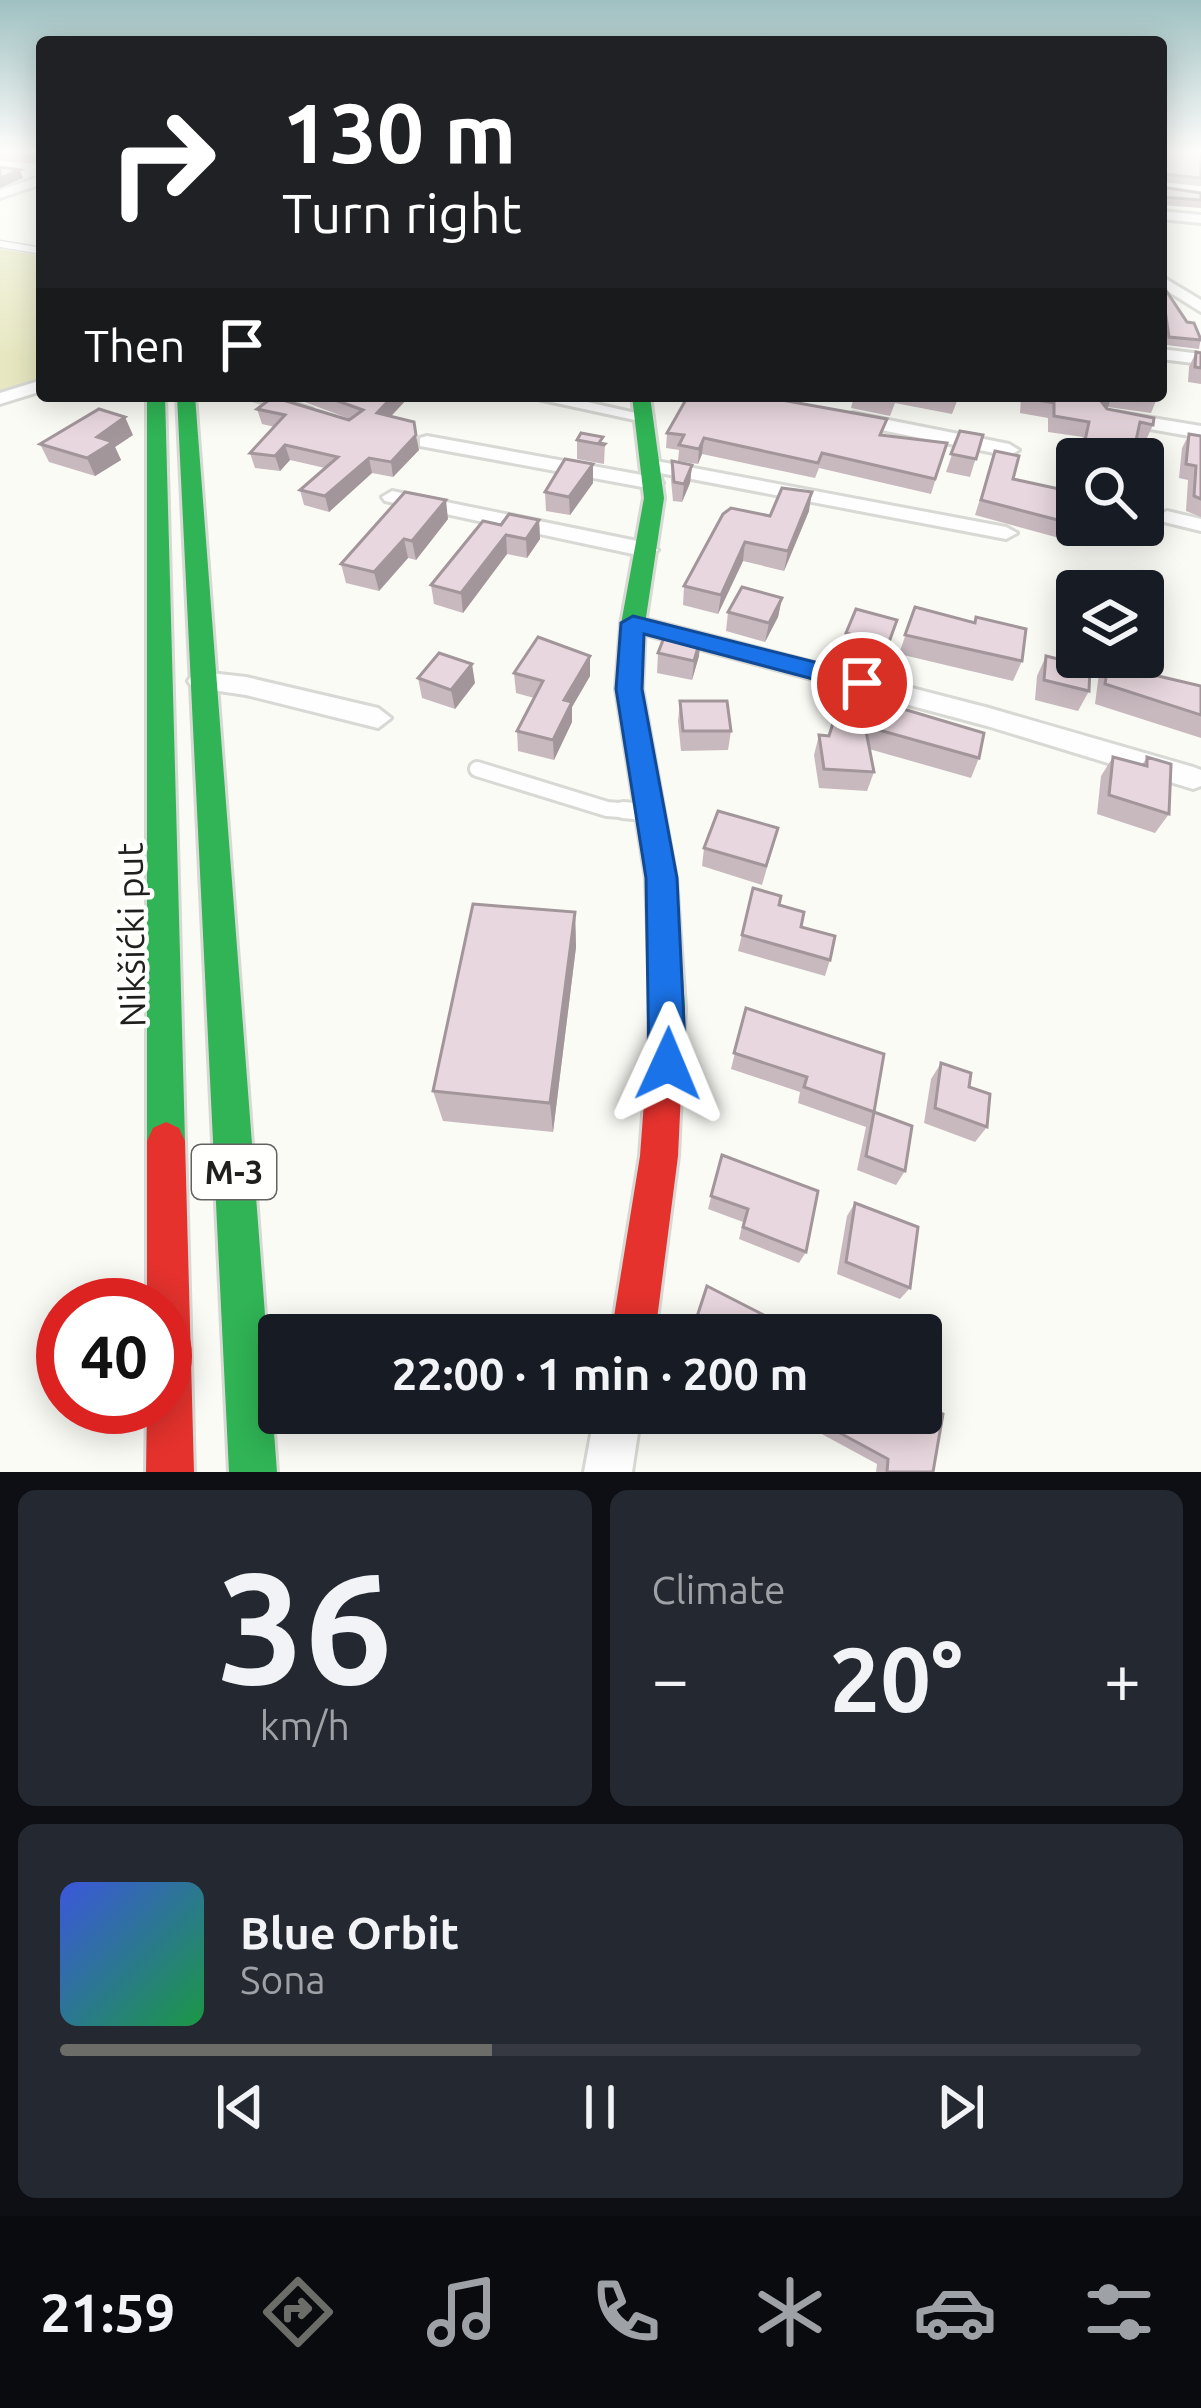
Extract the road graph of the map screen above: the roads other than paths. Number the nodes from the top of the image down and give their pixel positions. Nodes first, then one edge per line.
1 (0, 244) edge
2 (36, 250) edge
3 (1167, 285) edge
4 (1167, 297) edge
5 (1181, 297) junction
6 (1201, 308) edge
7 (1201, 321) edge
8 (1167, 355) edge
9 (1201, 358) edge
10 (36, 387) edge
11 (0, 399) edge
12 (156, 402) edge
13 (186, 402) edge
14 (273, 402) edge
15 (598, 402) edge
16 (642, 406) edge
17 (828, 414) edge
18 (1107, 416) edge
19 (332, 418) edge
20 (1201, 432) edge
21 (427, 442) dead end
22 (1009, 450) edge
23 (652, 474) junction
24 (392, 497) dead end
25 (1167, 517) dead end
26 (1201, 525) edge
27 (1006, 533) dead end
28 (647, 550) junction
29 (633, 623) junction
30 (201, 681) junction
31 (378, 718) dead end
32 (477, 769) dead end
33 (1192, 778) dead end
34 (650, 812) junction
35 (212, 873) junction
36 (166, 882) junction
37 (636, 1314) edge
38 (614, 1434) edge
39 (170, 1472) edge
40 (253, 1472) edge
41 (608, 1472) edge

1 - 2 lane
3 - 5 street
4 - 5 street
5 - 6 street
5 - 7 street
8 - 9 street
10 - 11 street
12 - 36 main road, Nikšićki put / M-3
13 - 30 main road
14 - 19 street
15 - 16 street
16 - 23 main road
17 - 22 street
18 - 20 street
21 - 23 street
23 - 27 street
23 - 28 main road
24 - 28 street
25 - 26 street
28 - 29 main road
29 - 33 street
29 - 34 main road
30 - 31 street
30 - 35 main road
32 - 34 lane
34 - 37 main road
35 - 36 main road
35 - 40 main road, M-3
36 - 39 main road, Nikšićki put / M-3
38 - 41 street

